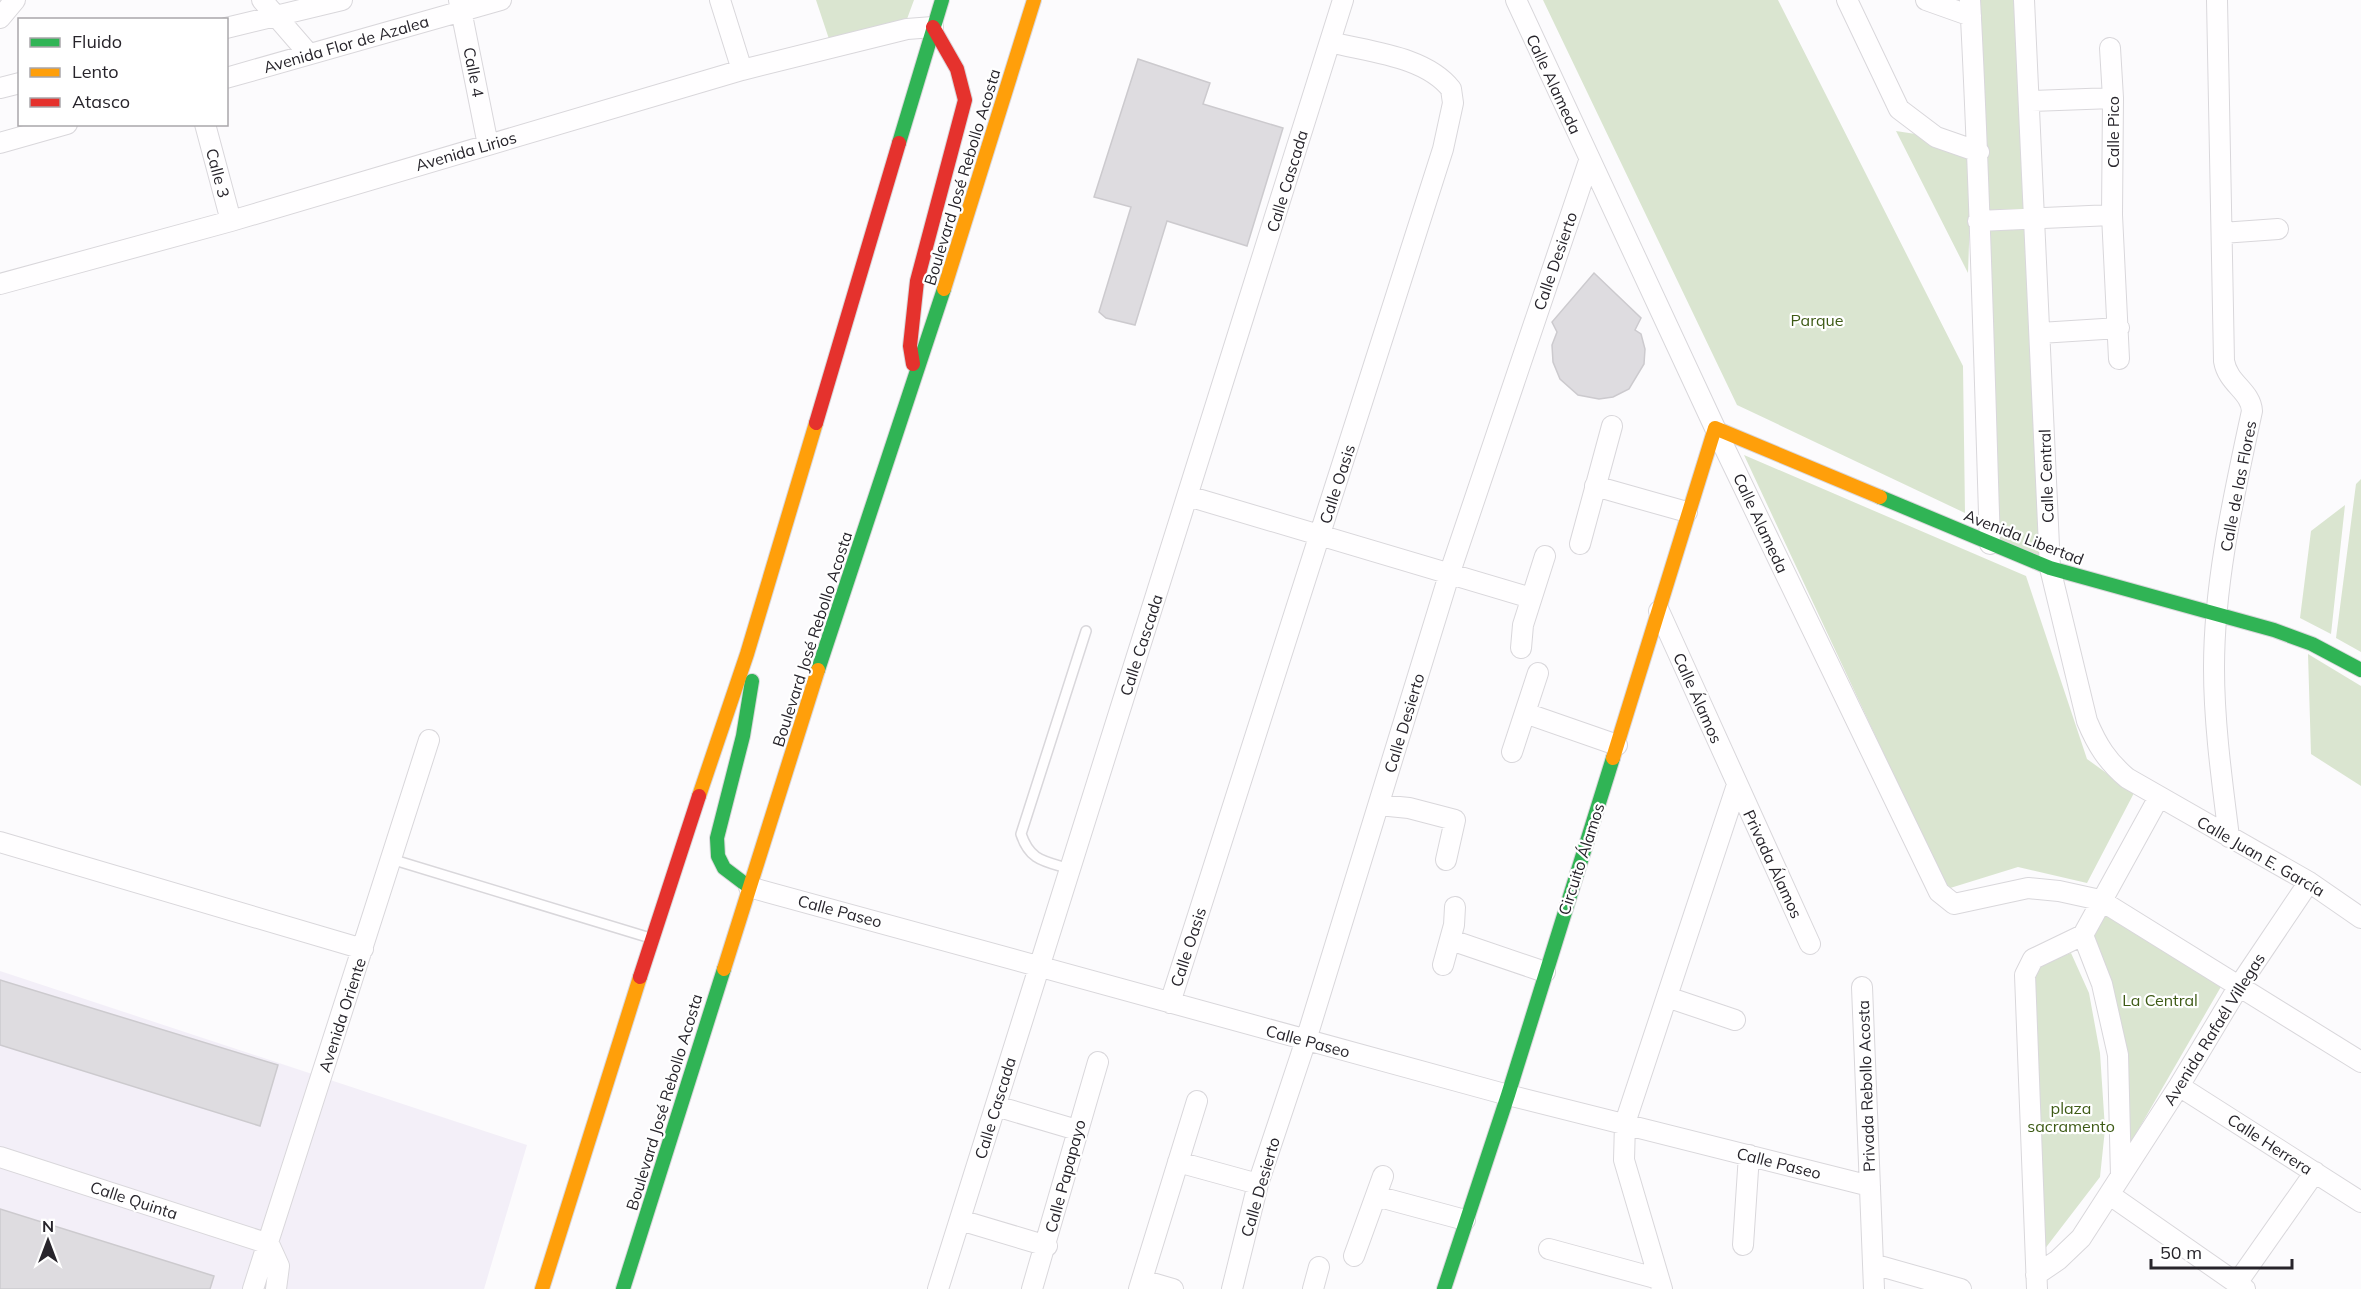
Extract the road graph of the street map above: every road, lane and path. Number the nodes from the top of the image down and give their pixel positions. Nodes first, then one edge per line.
1 (15, 0) edge
2 (342, 0) edge
3 (501, 0) edge
4 (720, 0) edge
5 (942, 0) edge
6 (1034, 0) edge
7 (1343, 0) edge
8 (1516, 0) edge
9 (1847, 0) edge
10 (1926, 0) edge
11 (2024, 0) edge
12 (2217, 0) edge
13 (460, 5) edge
14 (268, 8) edge
15 (1970, 8) edge
16 (0, 18) edge
17 (228, 27) edge
18 (933, 27) junction
19 (1330, 42) junction
20 (2110, 48) dead end
21 (308, 53) junction
22 (742, 70) junction
23 (228, 77) edge
24 (18, 84) edge
25 (0, 88) edge
26 (2113, 98) junction
27 (2029, 101) junction
28 (60, 126) edge
29 (206, 126) edge
30 (0, 143) edge
31 (488, 145) junction
32 (1979, 152) junction
33 (1589, 161) junction
34 (2112, 215) junction
35 (2033, 218) junction
36 (231, 221) junction
37 (1978, 221) junction
38 (2277, 229) dead end
39 (2222, 233) junction
40 (0, 284) edge
41 (2119, 328) junction
42 (2040, 333) junction
43 (2119, 359) dead end
44 (916, 379) junction
45 (1612, 426) dead end
46 (1715, 428) junction
47 (1595, 486) junction
48 (1188, 496) junction
49 (1687, 512) junction
50 (1320, 537) junction
51 (1580, 544) dead end
52 (1990, 544) junction
53 (1545, 556) dead end
54 (2050, 568) junction
55 (1449, 575) junction
56 (1531, 598) junction
57 (1659, 611) junction
58 (2216, 612) junction
59 (1086, 631) dead end
60 (1521, 648) dead end
61 (747, 654) junction
62 (2361, 670) edge
63 (1538, 673) dead end
64 (1525, 713) junction
65 (429, 740) dead end
66 (1617, 745) junction
67 (1512, 752) dead end
68 (1737, 785) junction
69 (2159, 797) junction
70 (1379, 805) junction
71 (2229, 837) junction
72 (0, 842) edge
73 (391, 859) junction
74 (1446, 860) dead end
75 (1070, 869) junction
76 (2309, 882) junction
77 (749, 887) junction
78 (2100, 900) junction
79 (1455, 907) dead end
80 (2361, 918) edge
81 (2083, 934) junction
82 (652, 939) junction
83 (1451, 940) junction
84 (1810, 944) dead end
85 (363, 949) junction
86 (1040, 965) junction
87 (1443, 965) dead end
88 (1545, 972) junction
89 (2239, 986) junction
90 (1862, 987) dead end
91 (1667, 997) junction
92 (1170, 1003) junction
93 (1735, 1020) dead end
94 (1306, 1040) junction
95 (1098, 1062) dead end
96 (2361, 1062) edge
97 (2179, 1086) junction
98 (1508, 1095) junction
99 (1197, 1101) dead end
100 (996, 1106) junction
101 (1624, 1124) junction
102 (1077, 1130) junction
103 (1749, 1155) junction
104 (0, 1157) edge
105 (1178, 1162) junction
106 (2315, 1172) junction
107 (1383, 1176) dead end
108 (2121, 1176) junction
109 (1258, 1184) junction
110 (1870, 1186) junction
111 (2110, 1195) junction
112 (1376, 1196) junction
113 (2361, 1202) edge
114 (960, 1220) junction
115 (1465, 1220) junction
116 (269, 1244) junction
117 (1743, 1245) dead end
118 (1047, 1246) junction
119 (1549, 1249) dead end
120 (1354, 1256) dead end
121 (1873, 1264) junction
122 (1319, 1267) dead end
123 (2038, 1283) edge
124 (1660, 1284) edge
125 (1141, 1285) edge
126 (2241, 1286) edge
127 (253, 1289) edge
128 (276, 1289) edge
129 (543, 1289) edge
130 (623, 1289) edge
131 (938, 1289) edge
132 (1032, 1289) edge
133 (1173, 1289) edge
134 (1232, 1289) edge
135 (1313, 1289) edge
136 (1444, 1289) edge
137 (1874, 1289) edge
138 (1961, 1289) edge

1 - 16 street
2 - 14 street
3 - 13 street, Avenida Flor de Azalea
4 - 22 street
5 - 18 main road
6 - 44 main road, Boulevard José Rebollo Acosta
7 - 19 street, Calle Cascada
8 - 33 street, Calle Alameda
9 - 32 street
10 - 15 street
11 - 27 street, Calle Central
12 - 39 street, Calle de las Flores
13 - 21 street, Avenida Flor de Azalea
13 - 31 street, Calle 4
14 - 17 street
14 - 21 street
15 - 32 street
18 - 22 street, Avenida Lirios
18 - 44 main road
18 - 61 main road
19 - 48 street, Calle Cascada
19 - 50 street, Calle Oasis
20 - 26 street, Calle Pico
21 - 23 street, Avenida Flor de Azalea
22 - 31 street, Avenida Lirios
24 - 25 street
26 - 27 street
26 - 34 street, Calle Pico
27 - 35 street, Calle Central
28 - 30 street
29 - 36 street, Calle 3
31 - 36 street, Avenida Lirios
32 - 37 street
33 - 46 street, Calle Alameda
33 - 55 street, Calle Desierto
34 - 35 street
34 - 41 street, Calle Pico
35 - 37 street
35 - 42 street, Calle Central
36 - 40 street, Avenida Lirios
37 - 52 street
38 - 39 street
39 - 58 street, Calle de las Flores
41 - 42 street
41 - 43 street, Calle Pico
42 - 54 street, Calle Central
44 - 77 main road, Boulevard José Rebollo Acosta
45 - 47 street
46 - 49 main road, Circuito Álamos
46 - 52 main road, Avenida Libertad
46 - 78 street, Calle Alameda
47 - 49 street
47 - 51 street
48 - 50 street
48 - 75 street, Calle Cascada
49 - 57 main road, Circuito Álamos
50 - 55 street
50 - 92 street, Calle Oasis
52 - 54 main road, Avenida Libertad
53 - 56 street
54 - 58 main road, Avenida Libertad
54 - 69 street, Calle Central
55 - 56 street
55 - 70 street, Calle Desierto
56 - 60 street
57 - 66 main road, Circuito Álamos
57 - 68 street, Calle Álamos
58 - 62 main road, Avenida Libertad
58 - 71 street, Calle de las Flores
59 - 75 lane
61 - 77 main road
61 - 82 main road
63 - 64 street
64 - 66 street
64 - 67 street
65 - 73 street, Avenida Oriente
66 - 88 main road, Circuito Álamos
68 - 84 street, Privada Álamos
68 - 91 street
69 - 71 street, Calle Juan E. García
69 - 78 street
70 - 74 street
70 - 94 street, Calle Desierto
71 - 76 street, Calle Juan E. García
72 - 85 street
73 - 82 lane
73 - 85 street, Avenida Oriente
75 - 86 street, Calle Cascada
76 - 80 street, Calle Juan E. García
76 - 89 street, Avenida Rafaél Villegas
77 - 86 street, Calle Paseo
77 - 130 main road, Boulevard José Rebollo Acosta
78 - 81 street
78 - 89 street
79 - 83 street
81 - 108 street
81 - 123 street
82 - 129 main road
83 - 87 street
83 - 88 street
85 - 116 street, Avenida Oriente
86 - 92 street, Calle Paseo
86 - 100 street, Calle Cascada
88 - 98 main road, Circuito Álamos
89 - 96 street
89 - 97 street, Avenida Rafaél Villegas
90 - 110 street, Privada Rebollo Acosta
91 - 93 street
91 - 101 street
92 - 94 street, Calle Paseo
94 - 98 street, Calle Paseo
94 - 109 street, Calle Desierto
95 - 102 street, Calle Papapayo
97 - 106 street, Calle Herrera
97 - 108 street, Avenida Rafaél Villegas
98 - 101 street, Calle Paseo
98 - 115 main road, Circuito Álamos
99 - 105 street
100 - 102 street
100 - 114 street, Calle Cascada
101 - 103 street, Calle Paseo
101 - 124 street
102 - 118 street, Calle Papapayo
103 - 110 street, Calle Paseo
103 - 117 street
104 - 116 street, Calle Quinta
105 - 109 street
105 - 125 street
106 - 113 street, Calle Herrera
106 - 126 street
107 - 112 street
108 - 111 street, Avenida Rafaél Villegas
109 - 134 street, Calle Desierto
110 - 121 street, Privada Rebollo Acosta
111 - 123 street, Avenida Rafaél Villegas
111 - 126 street
112 - 115 street
112 - 120 street
114 - 118 street
114 - 131 street, Calle Cascada
115 - 136 main road, Circuito Álamos
116 - 127 street, Avenida Oriente
116 - 128 street
118 - 132 street, Calle Papapayo
119 - 124 street
121 - 137 street, Privada Rebollo Acosta
121 - 138 street
122 - 135 street
125 - 133 street

